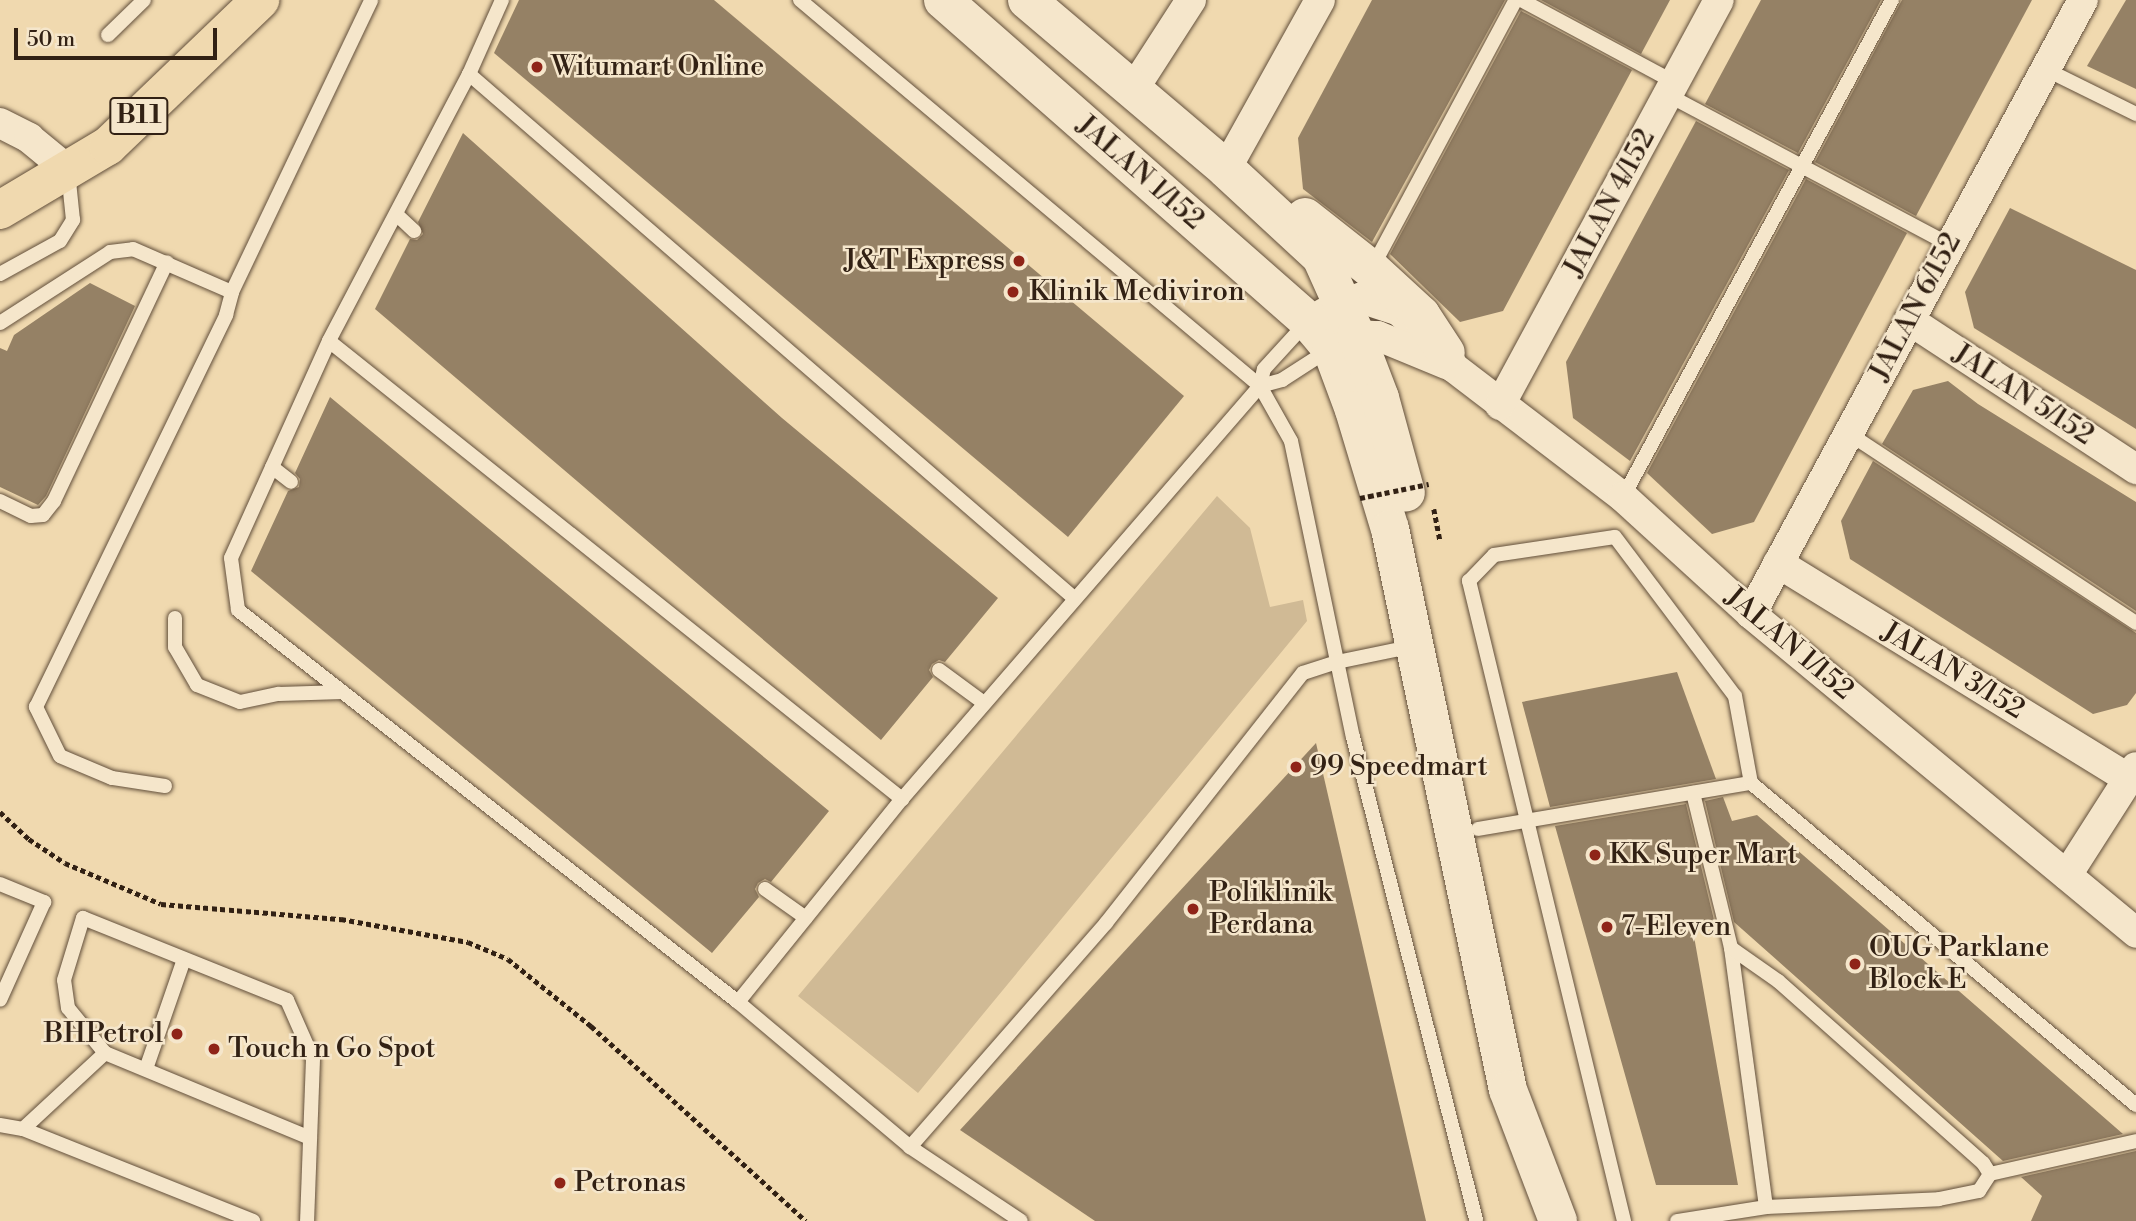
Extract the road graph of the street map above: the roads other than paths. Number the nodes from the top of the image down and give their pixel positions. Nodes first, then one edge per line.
1 (144, 0) edge
2 (358, 0) edge
3 (371, 0) edge
4 (502, 0) edge
5 (800, 0) edge
6 (943, 0) edge
7 (1027, 0) edge
8 (1191, 0) edge
9 (1320, 0) edge
10 (1519, 0) edge
11 (1719, 0) edge
12 (1892, 0) edge
13 (2082, 0) edge
14 (245, 5) edge
15 (360, 23) junction
16 (108, 36) dead end
17 (2045, 69) junction
18 (469, 74) junction
19 (1671, 88) junction
20 (1133, 90) junction
21 (2136, 114) edge
22 (0, 123) edge
23 (1802, 166) junction
24 (1226, 169) junction
25 (68, 170) junction
26 (0, 210) edge
27 (396, 214) junction
28 (414, 231) dead end
29 (1950, 245) junction
30 (167, 262) junction
31 (1371, 269) junction
32 (0, 274) edge
33 (232, 292) junction
34 (1909, 320) junction
35 (0, 323) edge
36 (1334, 327) junction
37 (329, 341) junction
38 (1450, 360) junction
39 (1261, 386) junction
40 (1500, 405) junction
41 (1848, 433) junction
42 (272, 467) junction
43 (2136, 470) edge
44 (291, 482) dead end
45 (1623, 497) junction
46 (0, 501) edge
47 (1778, 564) junction
48 (1074, 598) junction
49 (1751, 614) junction
50 (175, 618) dead end
51 (2136, 623) edge
52 (1414, 646) junction
53 (1337, 662) junction
54 (939, 670) dead end
55 (343, 692) junction
56 (985, 702) junction
57 (2132, 773) edge
58 (1751, 783) junction
59 (164, 786) dead end
60 (1693, 793) junction
61 (902, 799) junction
62 (1527, 823) junction
63 (1466, 831) junction
64 (2067, 875) junction
65 (0, 884) edge
66 (765, 889) dead end
67 (806, 918) junction
68 (2136, 933) edge
69 (1731, 948) junction
70 (184, 959) junction
71 (0, 1000) edge
72 (738, 1002) junction
73 (105, 1053) junction
74 (146, 1069) junction
75 (2136, 1105) edge
76 (0, 1125) edge
77 (23, 1129) junction
78 (310, 1138) junction
79 (2136, 1141) edge
80 (910, 1147) junction
81 (1990, 1174) junction
82 (1766, 1207) junction
83 (1697, 1219) edge
84 (253, 1221) edge
85 (307, 1221) edge
86 (1021, 1221) edge
87 (1476, 1221) edge
88 (1558, 1221) edge
89 (1583, 1221) edge
90 (1624, 1221) edge
91 (1677, 1221) edge

1 - 16 lane
2 - 15 lane
3 - 15 lane
4 - 18 lane
5 - 39 lane
6 - 36 street, JALAN 1/152
7 - 20 street, JALAN 1/152
8 - 20 street
9 - 24 street
10 - 19 lane
10 - 31 lane
11 - 19 street, JALAN 4/152
12 - 23 lane
13 - 17 street, JALAN 6/152
14 - 25 main road, B11
15 - 33 lane
17 - 21 lane
17 - 29 street, JALAN 6/152
18 - 27 lane
18 - 48 lane
19 - 23 lane
19 - 40 street, JALAN 4/152
20 - 24 street, JALAN 1/152
22 - 25 street
23 - 29 lane
23 - 45 lane
24 - 31 street
24 - 36 street
25 - 26 main road, B11
25 - 32 lane
27 - 28 lane
27 - 37 lane
29 - 34 street, JALAN 6/152
30 - 33 lane
30 - 35 lane
30 - 46 lane
31 - 38 street
33 - 59 lane
34 - 41 street, JALAN 6/152
34 - 43 street, JALAN 5/152
36 - 38 street, JALAN 1/152
36 - 39 lane
36 - 39 lane
36 - 52 street
36 - 63 street
37 - 42 lane
37 - 61 lane
38 - 40 street, JALAN 1/152
39 - 48 lane
39 - 53 lane
40 - 45 street, JALAN 1/152
41 - 47 street, JALAN 6/152
41 - 51 lane
42 - 44 lane
42 - 55 lane
45 - 49 street, JALAN 1/152
47 - 49 street, JALAN 6/152
47 - 57 street, JALAN 3/152
48 - 56 lane
49 - 64 street, JALAN 1/152
50 - 55 lane
52 - 53 lane
52 - 63 street
53 - 80 lane
53 - 87 lane
54 - 56 lane
55 - 72 lane
56 - 61 lane
57 - 64 street
58 - 60 lane
58 - 62 lane
58 - 75 lane
60 - 62 lane
60 - 69 lane
61 - 67 lane
62 - 63 lane
62 - 90 lane
63 - 88 street
63 - 89 street
64 - 68 street, JALAN 1/152
65 - 71 lane
66 - 67 lane
67 - 72 lane
69 - 81 lane
69 - 82 lane
70 - 73 lane
70 - 74 lane
70 - 78 lane
72 - 80 lane
73 - 74 lane
73 - 77 lane
74 - 78 lane
76 - 77 lane
77 - 84 lane
78 - 85 lane
79 - 81 lane
80 - 86 lane
81 - 82 lane
82 - 83 lane
83 - 91 lane

